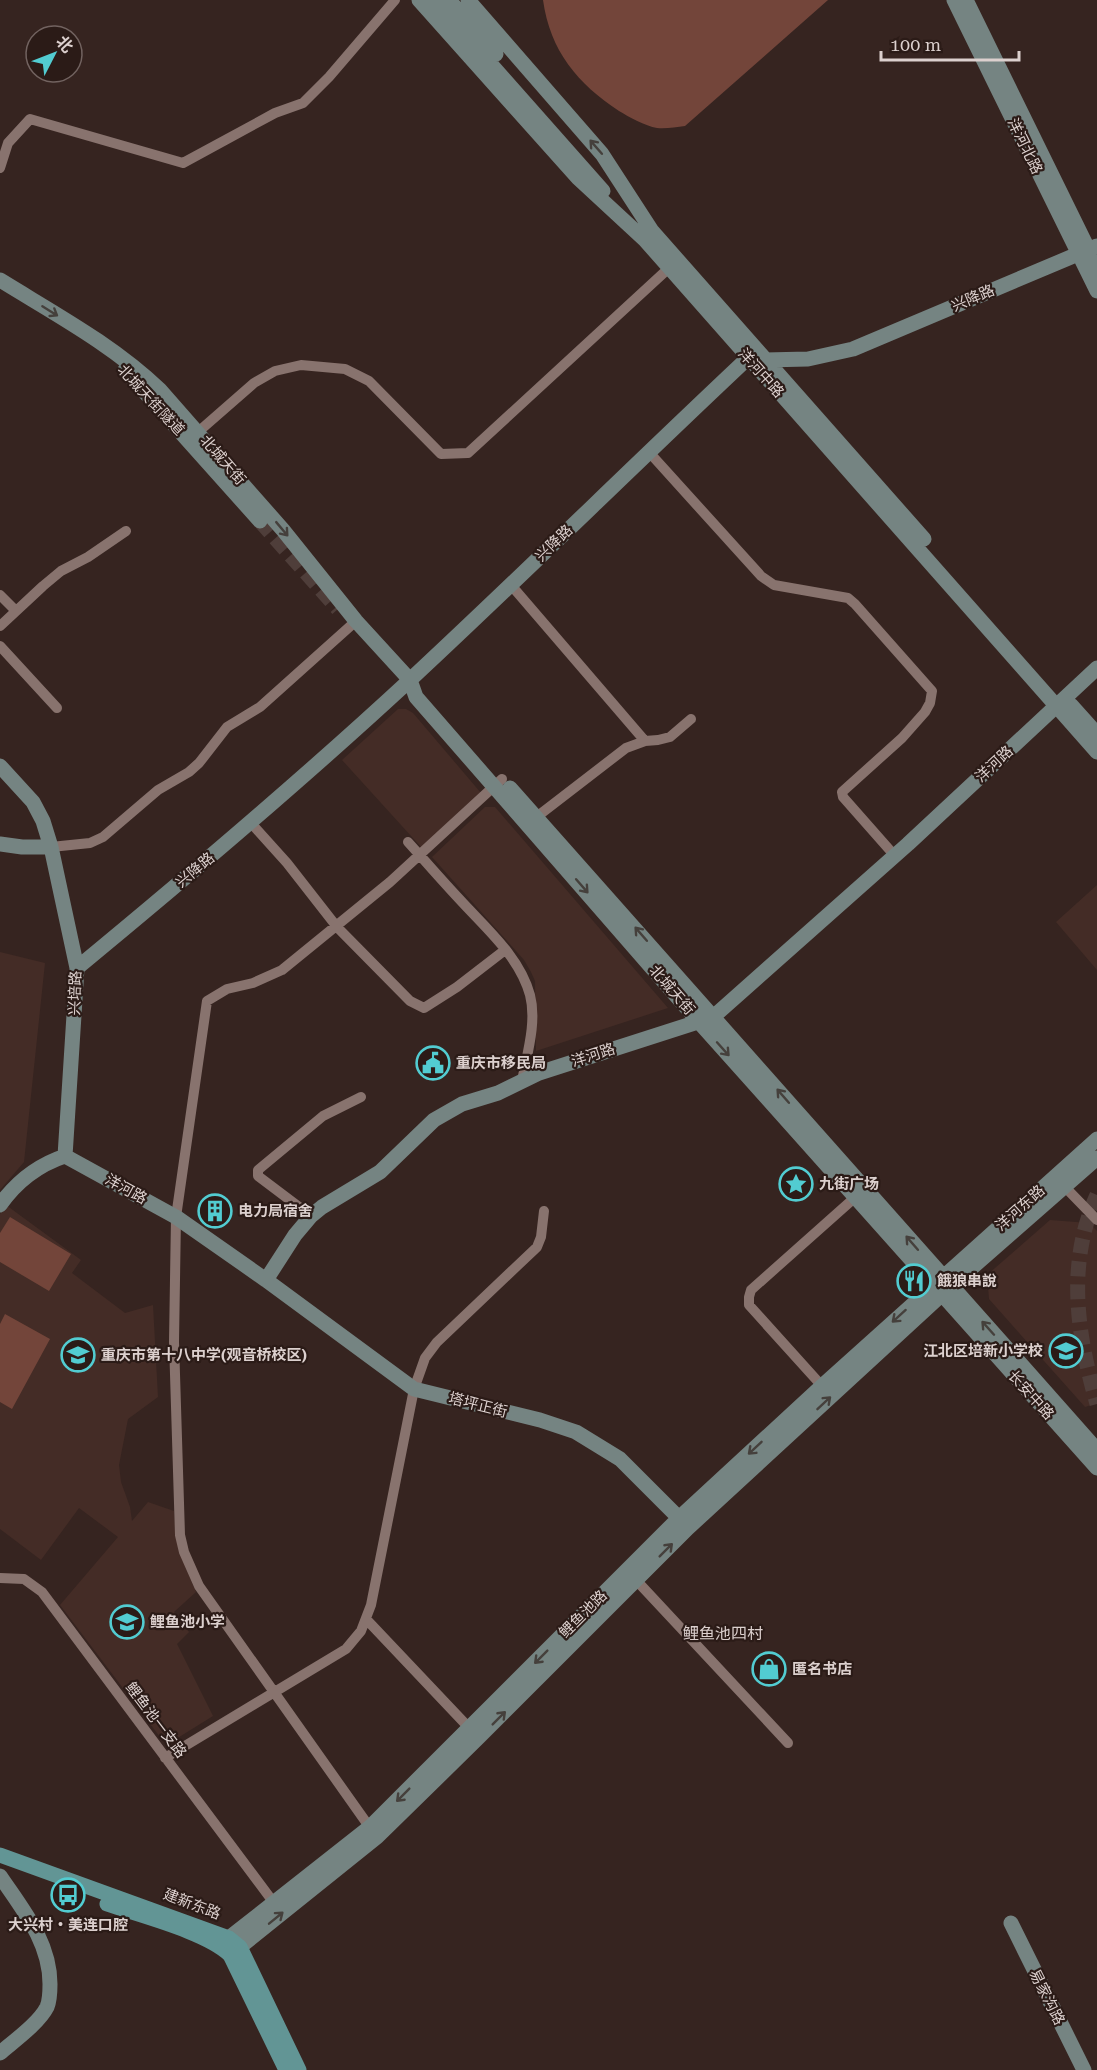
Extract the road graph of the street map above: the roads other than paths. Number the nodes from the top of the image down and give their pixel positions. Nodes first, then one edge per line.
1 (395, 0) edge
2 (419, 0) edge
3 (434, 0) edge
4 (449, 0) edge
5 (468, 0) edge
6 (954, 0) edge
7 (966, 0) edge
8 (4, 142) edge
9 (0, 168) edge
10 (648, 236) junction
11 (1088, 250) edge
12 (1097, 267) edge
13 (669, 268) junction
14 (0, 280) edge
15 (1097, 291) edge
16 (88, 334) junction
17 (748, 358) junction
18 (765, 360) junction
19 (198, 432) junction
20 (648, 451) junction
21 (260, 521) tunnel mouth
22 (126, 531) dead end
23 (511, 585) junction
24 (0, 595) edge
25 (16, 611) junction
26 (356, 621) junction
27 (0, 626) edge
28 (0, 646) edge
29 (1097, 668) edge
30 (410, 680) junction
31 (1061, 702) junction
32 (57, 708) dead end
33 (691, 719) dead end
34 (1097, 734) edge
35 (645, 741) junction
36 (1097, 752) edge
37 (0, 766) edge
38 (498, 783) junction
39 (532, 820) junction
40 (251, 824) junction
41 (408, 842) dead end
42 (0, 844) edge
43 (51, 847) junction
44 (420, 856) junction
45 (895, 856) junction
46 (337, 927) junction
47 (505, 950) junction
48 (77, 968) junction
49 (706, 1020) junction
50 (522, 1080) junction
51 (361, 1097) dead end
52 (1097, 1139) edge
53 (65, 1156) junction
54 (1097, 1158) edge
55 (1064, 1186) junction
56 (859, 1193) junction
57 (0, 1205) edge
58 (544, 1211) dead end
59 (311, 1216) junction
60 (176, 1217) junction
61 (1097, 1220) edge
62 (266, 1280) junction
63 (942, 1286) junction
64 (822, 1386) junction
65 (414, 1389) junction
66 (1097, 1450) edge
67 (1097, 1468) edge
68 (684, 1523) junction
69 (0, 1578) edge
70 (636, 1580) junction
71 (366, 1619) junction
72 (274, 1693) junction
73 (474, 1733) junction
74 (788, 1743) dead end
75 (165, 1758) junction
76 (373, 1832) junction
77 (0, 1855) edge
78 (0, 1866) edge
79 (0, 1876) edge
80 (274, 1903) junction
81 (1011, 1923) dead end
82 (230, 1946) junction
83 (0, 2053) edge
84 (286, 2070) edge
85 (298, 2070) edge
86 (1084, 2070) edge

1 - 8 street
2 - 10 street, 洋河中路
3 - 10 street
4 - 10 street
10 -> 5 street, 洋河中路
6 - 11 street, 洋河北路
7 - 11 street, 洋河北路
8 - 9 street
10 - 13 street, 洋河中路
10 - 18 street, 洋河中路
11 - 12 street, 洋河北路
11 - 15 street, 洋河北路
11 - 18 street, 兴降路
13 - 17 street, 洋河中路
13 - 19 street
14 -> 16 street, 北城天街
16 - 19 street, 北城天街
16 - 21 street, 北城天街隧道
17 - 18 street, 兴降路
17 - 20 street, 兴降路
17 - 31 street, 洋河中路
18 - 31 street, 洋河中路
19 -> 26 street, 北城天街
20 - 23 street, 兴降路
20 - 45 street
22 - 25 street
23 - 30 street, 兴降路
23 - 35 street
24 - 25 street
25 - 27 street
26 - 30 street, 北城天街
26 - 43 street
28 - 32 street
29 - 31 street, 洋河路
30 - 38 street, 北城天街
30 - 40 street, 兴降路
31 - 34 street, 洋河中路
31 - 36 street, 洋河中路
31 - 45 street, 洋河路
33 - 35 street
35 - 39 street
37 - 43 street, 兴培路
38 - 39 street, 北城天街
38 - 44 street
39 - 49 street, 北城天街
40 - 46 street
40 - 48 street, 兴降路
41 - 44 street
42 - 43 street
43 - 48 street, 兴培路
44 - 46 street
44 - 47 street
45 - 49 street, 洋河路
46 - 47 street
46 - 60 street
47 - 50 street
48 - 53 street, 兴培路
49 - 50 street, 洋河路
49 - 56 street, 北城天街
50 - 59 street, 洋河路
51 - 59 street
52 - 63 street, 洋河东路
53 - 57 street
53 - 60 street, 洋河路
54 - 55 street, 洋河东路
55 - 61 street
55 - 63 street, 洋河东路
56 - 63 street, 北城天街
56 - 64 street
58 - 65 street
59 - 62 street, 洋河路
60 - 62 street, 洋河路
60 - 72 street
62 - 65 street, 塔坪正街
63 -> 64 street, 鲤鱼池路
66 -> 63 street, 长安中路
63 - 67 street, 长安中路
68 -> 63 street, 鲤鱼池路
64 -> 68 street, 鲤鱼池路
65 - 68 street, 塔坪正街
65 - 71 street
70 -> 68 street, 鲤鱼池路
68 -> 73 street, 鲤鱼池路
69 - 75 street, 鲤鱼池一支路
73 -> 70 street, 鲤鱼池路
70 - 74 street
71 - 72 street
71 - 73 street
72 - 75 street
72 - 76 street
73 - 76 street, 鲤鱼池路
75 - 80 street, 鲤鱼池一支路
76 - 80 street, 鲤鱼池路
82 -> 76 street, 鲤鱼池路
77 - 82 main road, 建新东路
78 - 82 main road, 建新东路
79 - 83 street
80 - 82 street, 鲤鱼池路
81 - 86 street, 易家沟路
82 - 84 main road
82 - 85 main road

